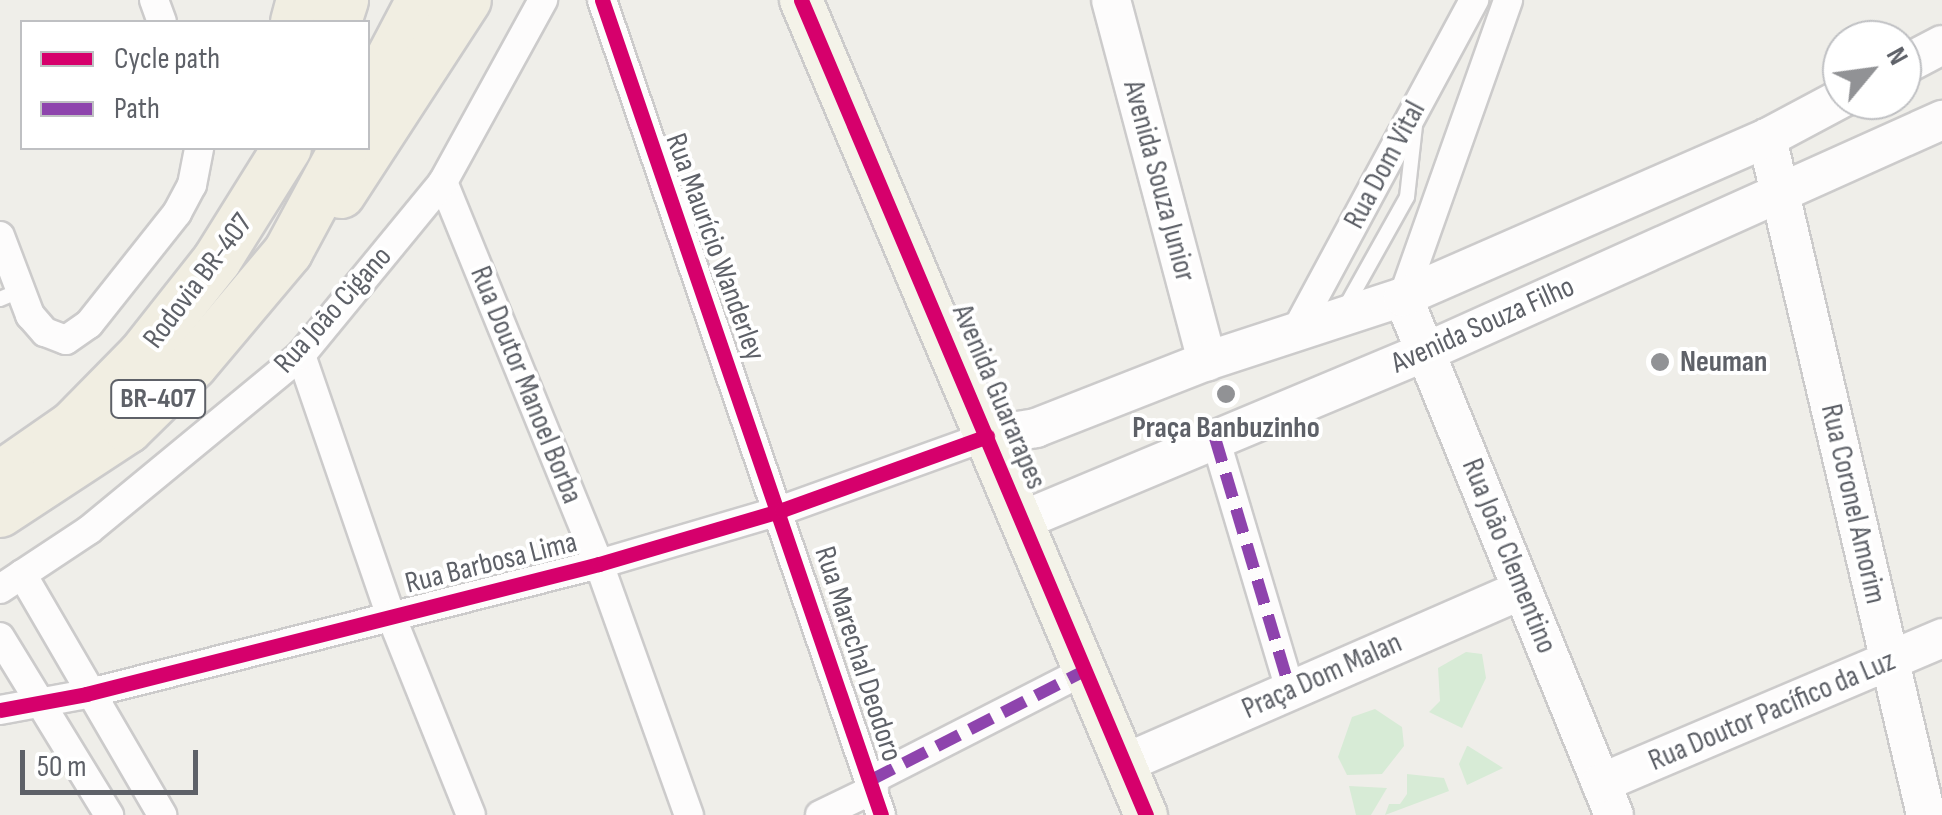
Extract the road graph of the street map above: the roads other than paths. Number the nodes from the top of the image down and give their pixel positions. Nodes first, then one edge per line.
1 (421, 0) edge
2 (467, 0) edge
3 (544, 0) edge
4 (602, 0) edge
5 (801, 0) edge
6 (1112, 0) edge
7 (1474, 0) edge
8 (1508, 0) edge
9 (370, 98) edge
10 (1417, 105) junction
11 (1822, 109) edge
12 (1942, 120) edge
13 (1767, 138) junction
14 (199, 150) edge
15 (259, 150) edge
16 (286, 150) edge
17 (343, 150) edge
18 (370, 150) edge
19 (370, 150) edge
20 (442, 182) junction
21 (1782, 193) junction
22 (0, 236) edge
23 (288, 252) junction
24 (218, 260) junction
25 (1403, 296) junction
26 (17, 301) edge
27 (1340, 315) junction
28 (1296, 329) junction
29 (1428, 351) junction
30 (301, 354) junction
31 (1206, 361) junction
32 (987, 436) junction
33 (1215, 438) junction
34 (0, 476) edge
35 (782, 510) junction
36 (0, 513) edge
37 (1020, 520) junction
38 (599, 564) junction
39 (11, 582) edge
40 (1522, 590) junction
41 (391, 616) junction
42 (0, 638) edge
43 (1942, 638) edge
44 (1888, 662) junction
45 (1082, 672) junction
46 (1290, 689) junction
47 (86, 694) junction
48 (36, 702) junction
49 (0, 710) edge
50 (1124, 764) junction
51 (875, 795) edge
52 (1608, 799) edge
53 (109, 815) edge
54 (162, 815) edge
55 (471, 815) edge
56 (689, 815) edge
57 (820, 815) edge
58 (1146, 815) edge
59 (1926, 815) edge

1 - 9 highway
2 - 19 highway
3 - 20 street, Rua João Cigano
4 - 35 street, Rua Maurício Wanderley
5 - 32 main road, Avenida Guararapes
6 - 31 main road, Avenida Souza Junior
7 - 10 street, Rua Dom Vital
8 - 25 street, Rua Dom Vital
10 - 27 lane
10 - 28 street, Rua Dom Vital
11 - 13 main road, Avenida Souza Filho
12 - 21 main road, Avenida Souza Filho
13 - 21 main road, Rua Coronel Amorim
13 - 25 main road, Avenida Souza Filho
14 - 26 street
15 - 24 highway
16 - 24 highway, Rodovia BR-407 / BR-407
17 - 23 highway, Rodovia BR-407 / BR-407
18 - 23 highway
20 - 30 street, Rua João Cigano
20 - 38 street, Rua Doutor Manoel Borba
21 - 29 main road, Avenida Souza Filho
21 - 44 main road, Rua Coronel Amorim
22 - 26 street
23 - 36 highway, Rodovia BR-407 / BR-407
24 - 34 highway, Rodovia BR-407 / BR-407
25 - 27 main road, Avenida Souza Filho
25 - 29 main road, Rua João Clementino
27 - 28 main road, Avenida Souza Filho
28 - 31 main road, Avenida Souza Filho
29 - 33 main road, Avenida Souza Filho
29 - 40 main road, Rua João Clementino
30 - 39 street, Rua João Cigano
30 - 41 street
31 - 32 main road, Avenida Souza Filho
32 - 35 street, Rua Barbosa Lima
32 - 37 main road, Avenida Guararapes
33 - 37 main road, Avenida Souza Filho
33 - 46 street
35 - 38 street, Rua Barbosa Lima
35 - 51 street, Rua Marechal Deodoro
37 - 45 main road, Avenida Guararapes
38 - 41 street, Rua Barbosa Lima
38 - 56 street, Rua Doutor Manoel Borba
39 - 47 street
40 - 46 main road, Praça Dom Malan
40 - 52 main road, Rua João Clementino
41 - 47 street, Rua Barbosa Lima
41 - 55 street
42 - 48 street
43 - 44 main road, Rua Doutor Pacífico da Luz
44 - 52 main road, Rua Doutor Pacífico da Luz
44 - 59 main road, Rua Coronel Amorim
45 - 50 main road, Avenida Guararapes
45 - 51 street
46 - 50 main road, Praça Dom Malan
47 - 48 street, Rua Barbosa Lima
47 - 54 street
48 - 49 street, Rua Barbosa Lima
48 - 53 street
50 - 58 main road, Avenida Guararapes
51 - 57 street

